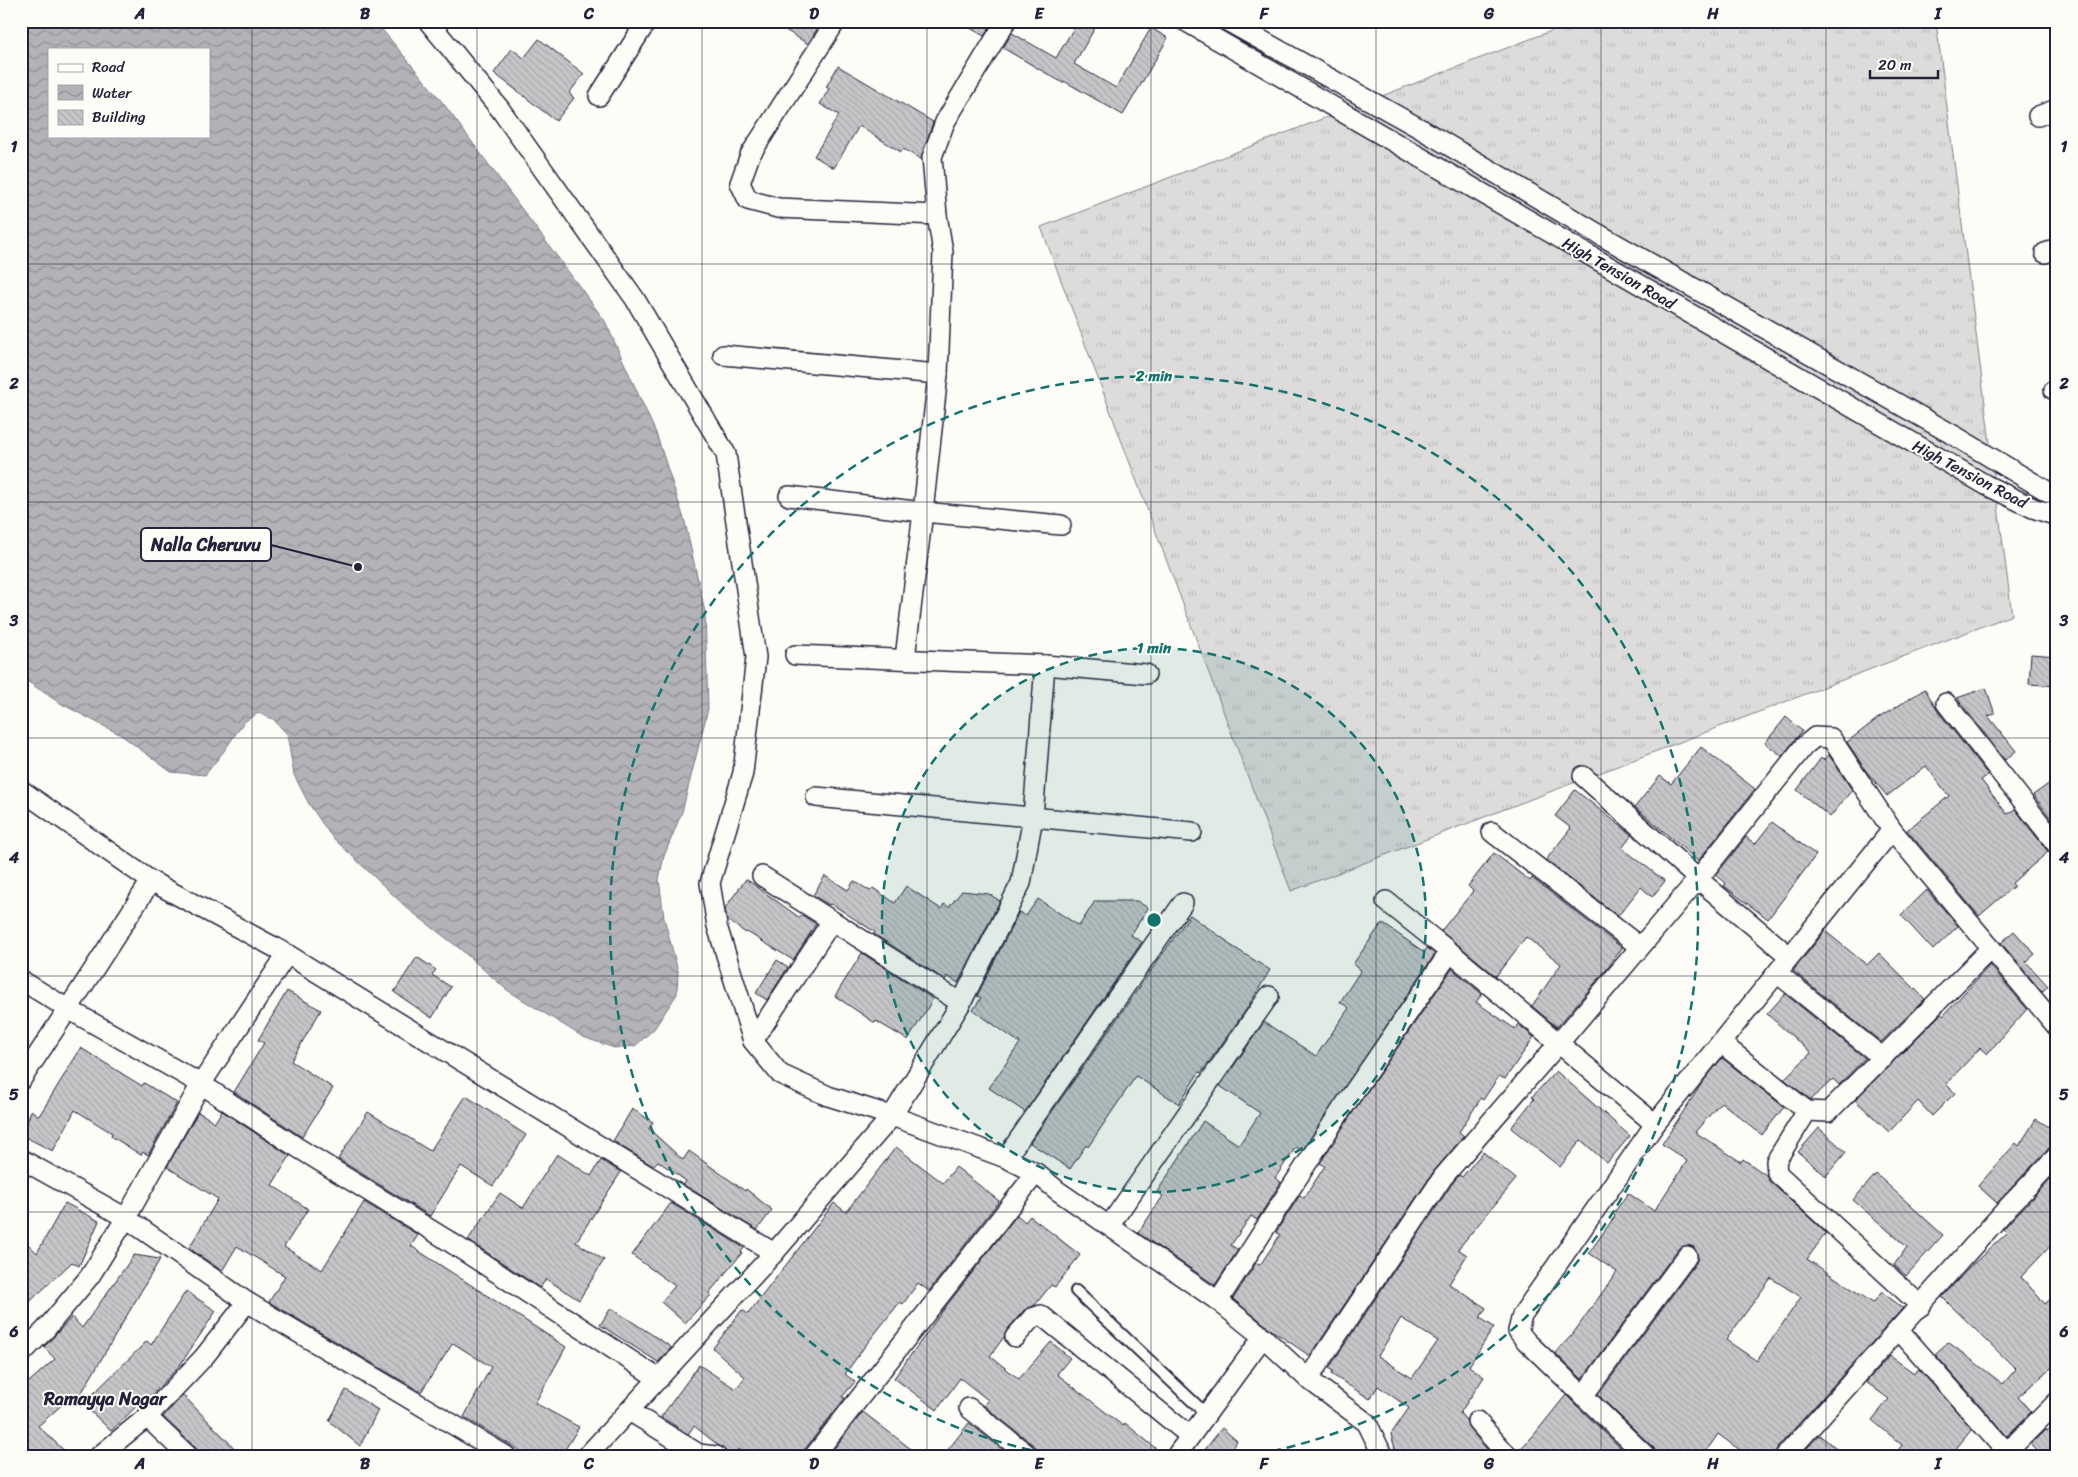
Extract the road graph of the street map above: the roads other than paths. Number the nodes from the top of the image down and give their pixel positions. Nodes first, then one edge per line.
1 (428, 21) edge
2 (647, 21) edge
3 (836, 21) edge
4 (1006, 21) edge
5 (1185, 21) edge
6 (1227, 21) edge
7 (1246, 32) junction
8 (1233, 49) junction
9 (1317, 71) junction
10 (1304, 91) junction
11 (599, 96) dead end
12 (2057, 109) edge
13 (2038, 116) dead end
14 (937, 216) junction
15 (723, 355) dead end
16 (938, 374) junction
17 (789, 496) dead end
18 (2057, 497) edge
19 (923, 512) junction
20 (2057, 516) edge
21 (1061, 525) dead end
22 (794, 655) dead end
23 (905, 658) junction
24 (1045, 665) junction
25 (1146, 674) dead end
26 (1946, 703) dead end
27 (1583, 776) dead end
28 (21, 790) edge
29 (816, 797) dead end
30 (1033, 817) junction
31 (1892, 830) junction
32 (1192, 832) dead end
33 (1492, 832) dead end
34 (2057, 844) edge
35 (762, 876) dead end
36 (1698, 879) junction
37 (150, 880) junction
38 (1386, 901) dead end
39 (1183, 903) dead end
40 (832, 920) junction
41 (1640, 947) junction
42 (1991, 948) junction
43 (1450, 952) junction
44 (287, 954) junction
45 (1789, 956) junction
46 (1777, 973) junction
47 (21, 980) edge
48 (1269, 996) dead end
49 (960, 1002) junction
50 (68, 1009) junction
51 (2057, 1027) edge
52 (753, 1041) junction
53 (1558, 1044) junction
54 (1721, 1044) junction
55 (1883, 1058) junction
56 (21, 1080) edge
57 (201, 1084) junction
58 (1807, 1111) junction
59 (892, 1116) junction
60 (1655, 1124) junction
61 (2057, 1156) edge
62 (1006, 1158) junction
63 (21, 1159) edge
64 (1036, 1173) junction
65 (126, 1218) junction
66 (1109, 1226) junction
67 (774, 1254) junction
68 (1688, 1256) dead end
69 (1076, 1291) dead end
70 (1218, 1301) junction
71 (247, 1302) junction
72 (1921, 1306) junction
73 (1899, 1330) junction
74 (1015, 1337) dead end
75 (1263, 1337) junction
76 (21, 1354) edge
77 (658, 1379) junction
78 (1308, 1380) junction
79 (1583, 1396) junction
80 (2057, 1402) edge
81 (970, 1408) dead end
82 (629, 1411) junction
83 (1206, 1414) junction
84 (147, 1417) junction
85 (1477, 1421) dead end
86 (1190, 1436) junction
87 (2006, 1455) edge
88 (99, 1456) edge
89 (188, 1456) edge
90 (506, 1456) edge
91 (587, 1456) edge
92 (716, 1456) edge
93 (814, 1456) edge
94 (1030, 1456) edge
95 (1176, 1456) edge
96 (1384, 1456) edge
97 (1508, 1456) edge
98 (1646, 1456) edge
99 (1785, 1456) edge

1 - 52 street
2 - 11 street
3 - 14 street
4 - 14 street
5 - 8 street, High Tension Road
6 - 7 street, High Tension Road
7 - 8 street
7 - 9 street, High Tension Road
8 - 10 street, High Tension Road
9 - 10 street
9 - 18 street, High Tension Road
10 - 20 street, High Tension Road
12 - 13 street
14 - 16 street
15 - 16 street
16 - 19 street
17 - 19 street
19 - 21 street
19 - 23 street
22 - 23 street
23 - 24 street
24 - 25 street
24 - 30 street
26 - 34 street
27 - 36 street
28 - 37 street
29 - 30 street
30 - 32 street
30 - 49 street
31 - 36 street
31 - 42 street
31 - 45 street
33 - 41 street
35 - 40 street
36 - 41 street
36 - 45 street
37 - 44 street
37 - 50 street
38 - 43 street
39 - 62 street
40 - 49 street
40 - 52 street
41 - 53 street
42 - 51 street
42 - 55 street
43 - 53 street
43 - 70 street
44 - 57 street
44 - 67 street
45 - 46 street
46 - 54 street
46 - 55 street
47 - 50 street
48 - 66 street
49 - 59 street
50 - 56 street
50 - 57 street
52 - 59 street
53 - 60 street
53 - 78 street
54 - 58 street
54 - 60 street
55 - 58 street
57 - 65 street
57 - 77 street
58 - 72 street
59 - 62 street
59 - 67 street
60 - 79 street
61 - 72 street
62 - 64 street
63 - 65 street
64 - 66 street
64 - 93 street
65 - 71 street
65 - 76 street
66 - 70 street
67 - 77 street
68 - 79 street
69 - 83 lane
70 - 75 street
71 - 84 street
71 - 90 street
72 - 73 street
73 - 87 street
73 - 99 street
74 - 86 street
75 - 78 street
75 - 83 street
77 - 82 street
78 - 96 street
79 - 98 street
80 - 87 street
81 - 94 street
82 - 91 street
82 - 92 street
83 - 86 street
84 - 88 street
84 - 89 street
85 - 97 street
86 - 95 street

